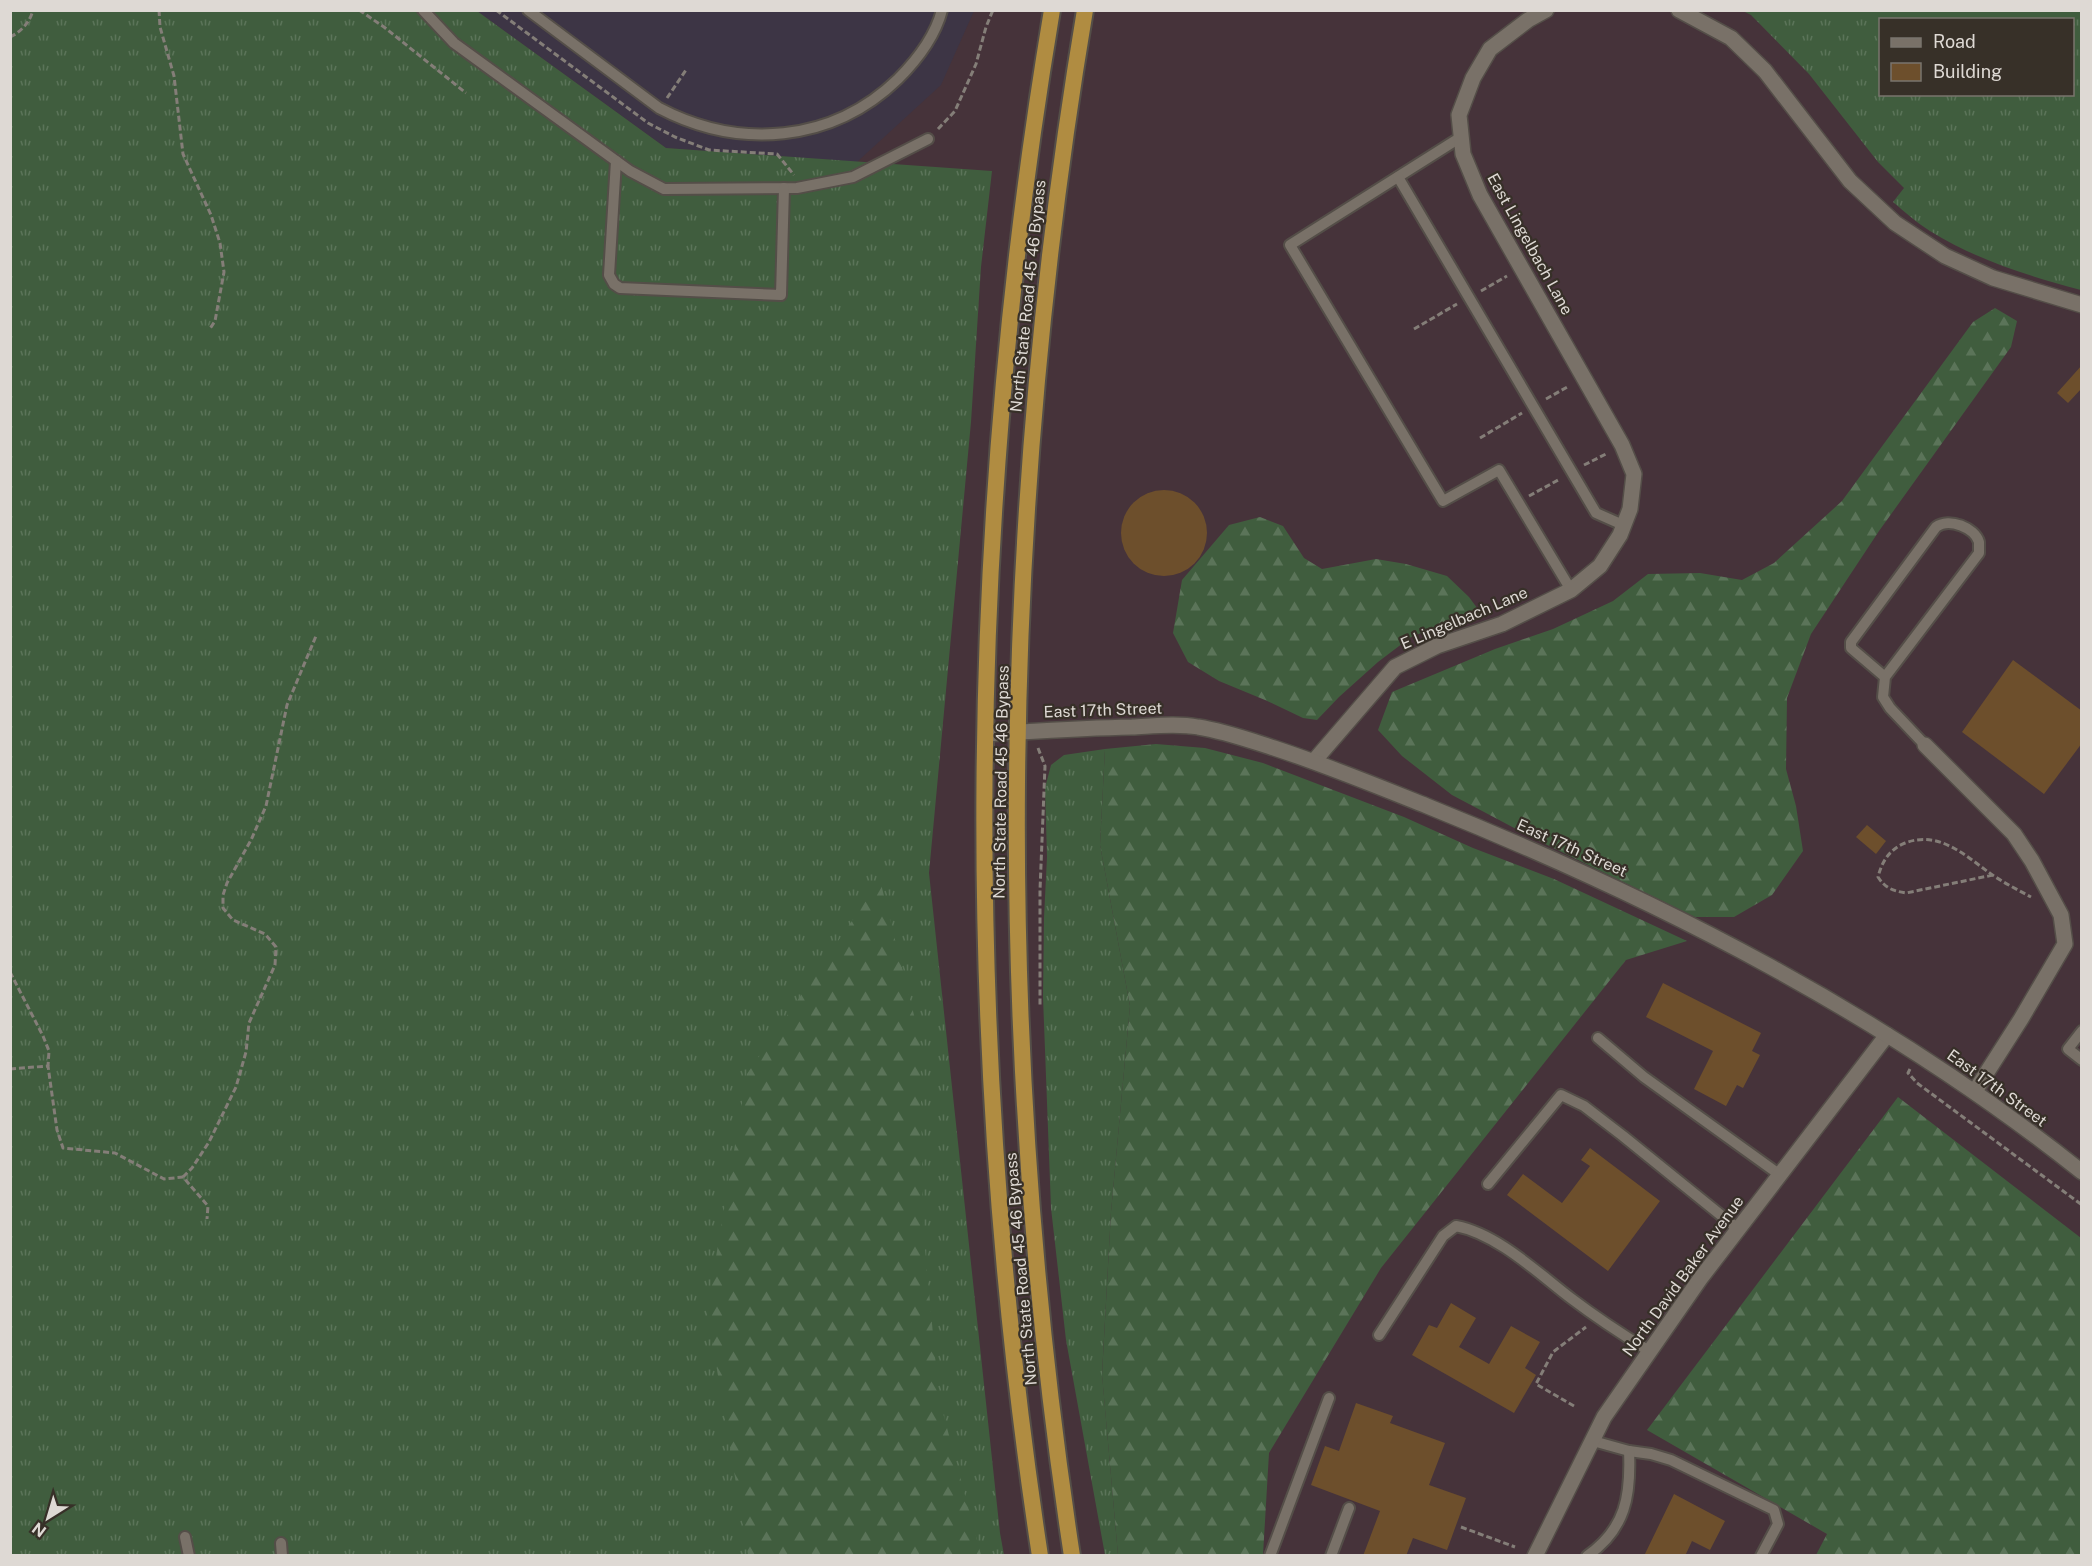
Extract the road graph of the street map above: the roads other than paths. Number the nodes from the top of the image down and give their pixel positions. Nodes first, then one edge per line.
1 (423, 10) edge
2 (528, 10) edge
3 (942, 10) edge
4 (1052, 10) edge
5 (1085, 10) edge
6 (1546, 10) edge
7 (1679, 10) edge
8 (1461, 137) junction
9 (928, 139) road end
10 (616, 161) junction
11 (1398, 177) junction
12 (784, 188) junction
13 (2082, 304) edge
14 (1622, 445) joint
15 (1623, 525) junction
16 (1571, 590) junction
17 (1885, 677) junction
18 (1025, 731) junction
19 (986, 734) junction
20 (1925, 745) joint
21 (1314, 761) junction
22 (2082, 1031) edge
23 (1887, 1035) junction
24 (1598, 1038) dead end
25 (2082, 1060) edge
26 (1974, 1091) junction
27 (2082, 1172) edge
28 (1780, 1175) junction
29 (1488, 1184) dead end
30 (1738, 1229) junction
31 (1379, 1335) dead end
32 (1649, 1351) junction
33 (1329, 1398) dead end
34 (1593, 1441) junction
35 (1629, 1451) junction
36 (1349, 1508) dead end
37 (185, 1537) dead end
38 (280, 1543) dead end
39 (189, 1556) edge
40 (282, 1556) edge
41 (1040, 1556) edge
42 (1072, 1556) edge
43 (1270, 1556) edge
44 (1331, 1556) edge
45 (1535, 1556) edge
46 (1587, 1556) edge
47 (1761, 1556) edge

1 - 10 lane
2 - 3 lane
4 - 19 highway, North State Road 45 46 Bypass
5 - 18 highway, North State Road 45 46 Bypass
6 - 8 street, East Lingelbach Lane
7 - 13 street
8 - 11 lane
8 - 14 street, East Lingelbach Lane
9 - 12 lane
10 - 12 lane
10 - 12 lane
11 - 15 lane
11 - 16 lane
14 - 15 street, E Lingelbach Lane
15 - 16 street, E Lingelbach Lane
16 - 21 street, E Lingelbach Lane
17 - 17 lane
17 - 20 lane
18 - 19 street, East 17th Street
18 - 21 street, East 17th Street
18 - 42 highway, North State Road 45 46 Bypass
19 - 41 highway, North State Road 45 46 Bypass
20 - 26 street
21 - 23 street, East 17th Street
22 - 25 lane
23 - 26 street, East 17th Street
23 - 28 street, North David Baker Avenue
24 - 28 lane
26 - 27 street, East 17th Street
28 - 30 street, North David Baker Avenue
29 - 30 lane
30 - 32 street, North David Baker Avenue
31 - 32 lane
32 - 34 street, North David Baker Avenue
33 - 43 lane
34 - 35 lane
34 - 45 street, North David Baker Avenue
35 - 46 lane
35 - 47 lane
36 - 44 lane
37 - 39 lane
38 - 40 lane

